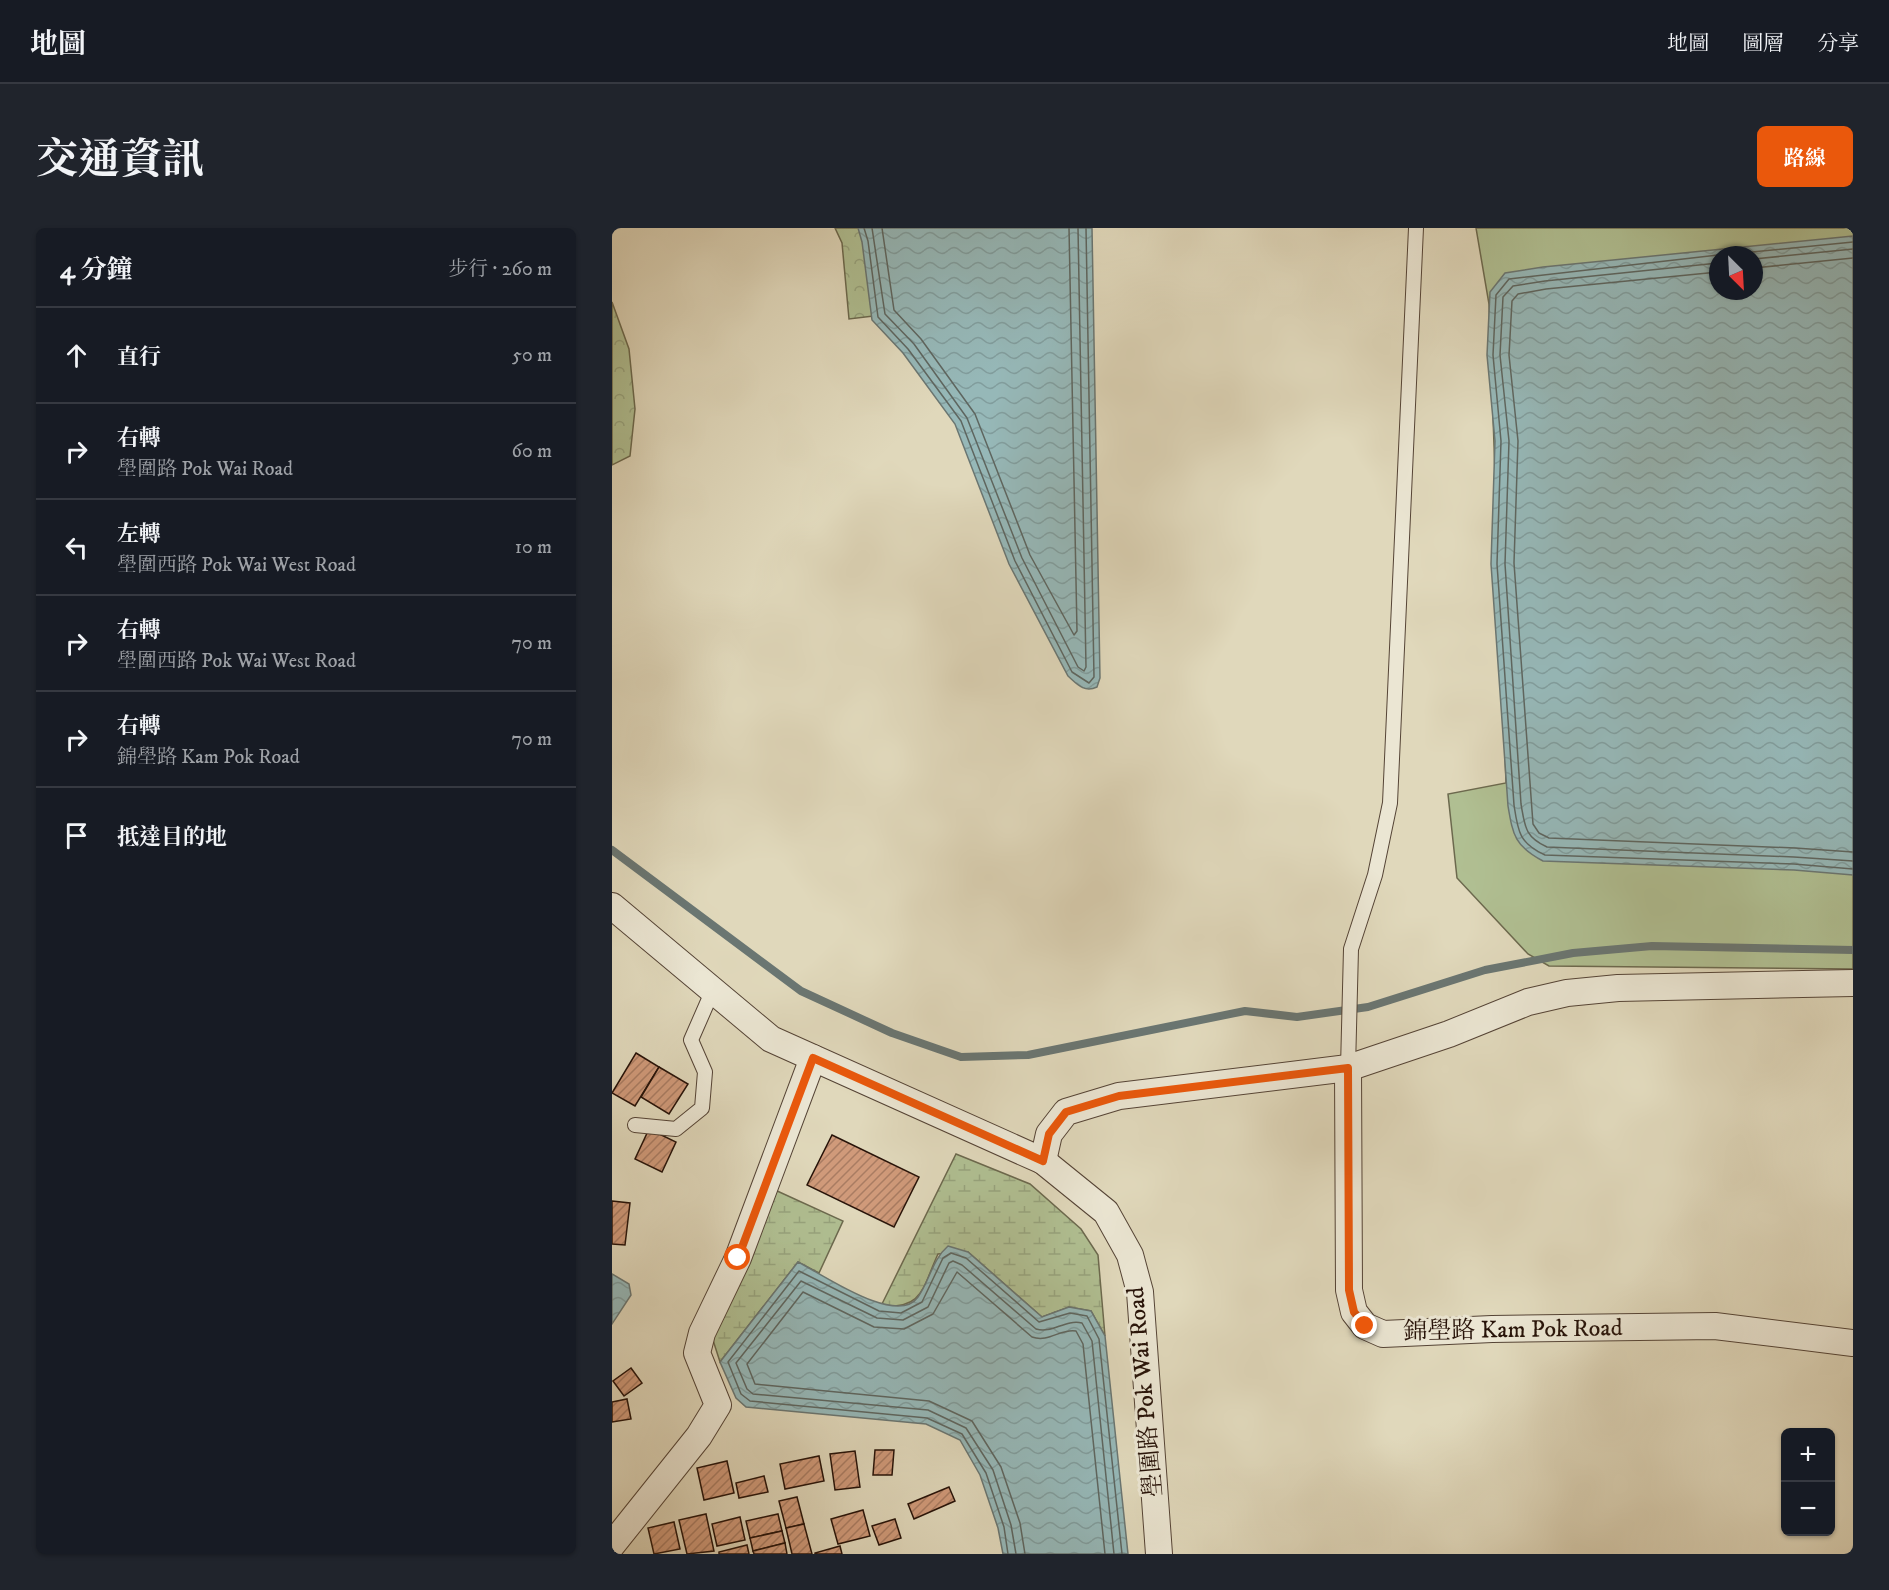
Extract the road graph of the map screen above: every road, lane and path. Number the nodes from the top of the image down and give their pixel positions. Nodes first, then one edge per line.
1 (1416, 228) edge
2 (612, 906) edge
3 (1853, 983) edge
4 (712, 992) junction
5 (813, 1058) junction
6 (1348, 1068) junction
7 (635, 1125) dead end
8 (1043, 1161) junction
9 (1853, 1343) edge
10 (612, 1545) edge
11 (1158, 1554) edge

1 - 6 lane
2 - 4 street, 壆圍路 Pok Wai Road
3 - 6 street
4 - 5 street, 壆圍路 Pok Wai Road
4 - 7 lane
5 - 8 street, 壆圍路 Pok Wai Road
5 - 10 street
6 - 8 street
6 - 9 street, 錦壆路 Kam Pok Road
8 - 11 street, 壆圍路 Pok Wai Road

